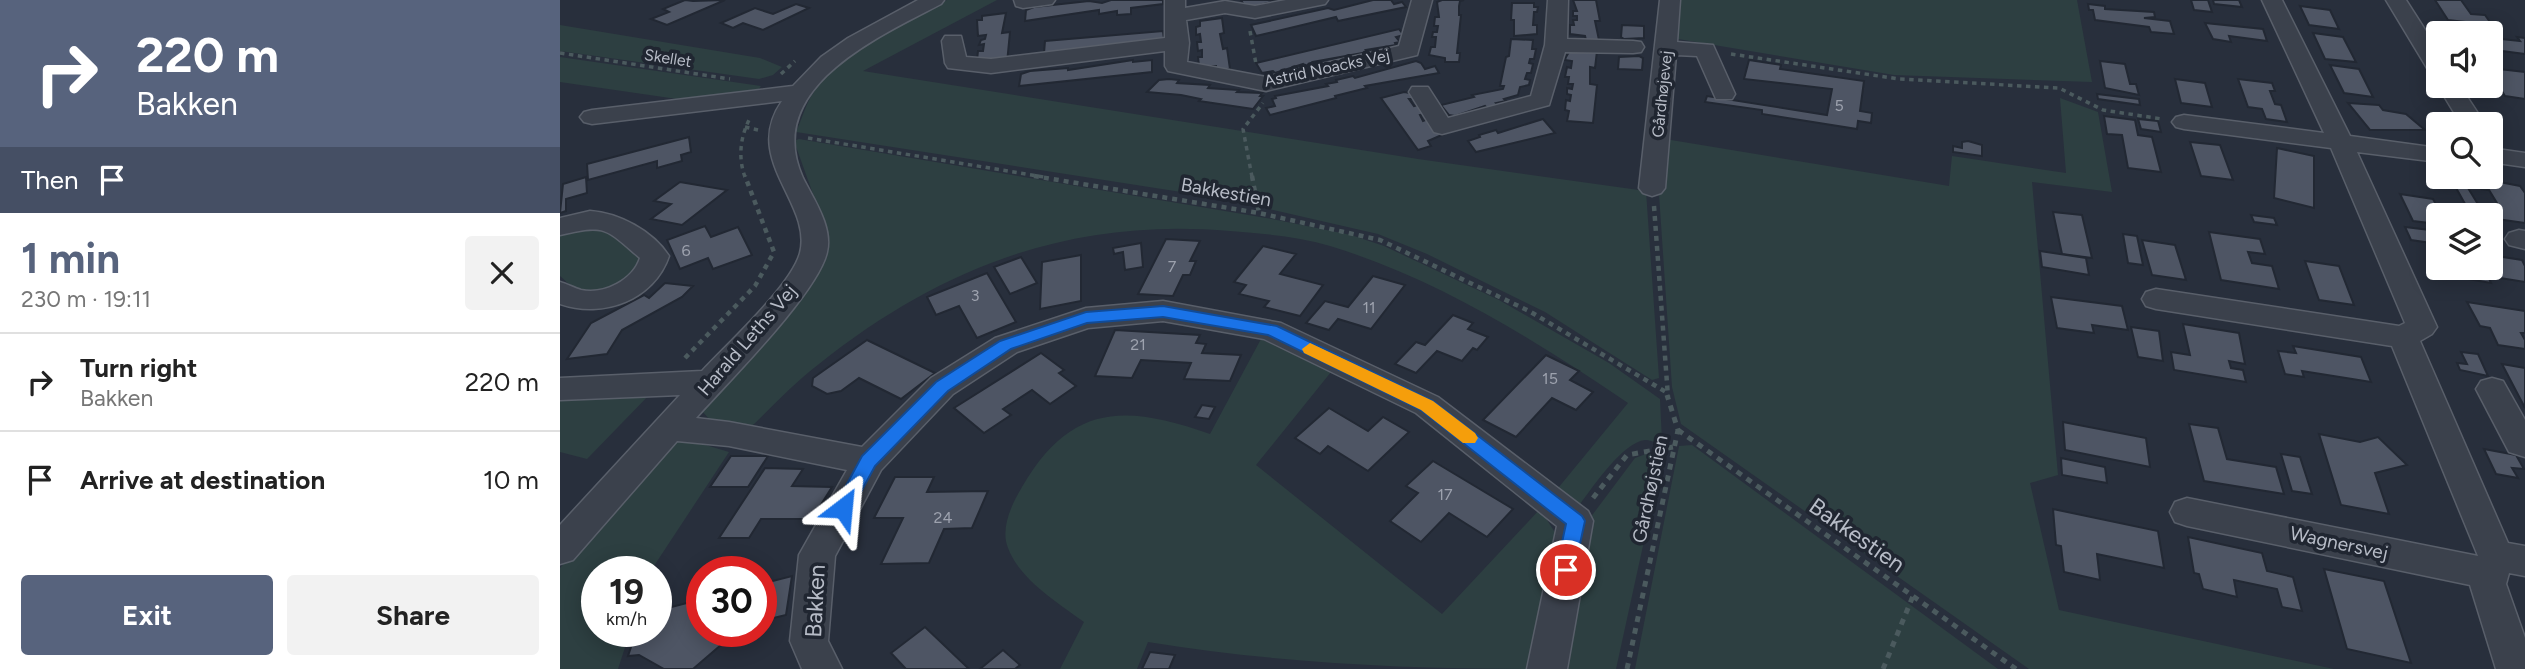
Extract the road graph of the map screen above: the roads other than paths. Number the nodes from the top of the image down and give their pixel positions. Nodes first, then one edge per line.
1 (934, 0) edge
2 (1045, 0) edge
3 (1318, 0) edge
4 (1422, 0) edge
5 (1558, 0) edge
6 (1670, 0) edge
7 (2272, 0) edge
8 (2396, 0) edge
9 (1023, 2) dead end
10 (1175, 8) edge
11 (953, 41) dead end
12 (1178, 43) junction
13 (1556, 45) junction
14 (1633, 47) dead end
15 (1667, 48) junction
16 (2426, 49) edge
17 (799, 92) junction
18 (1420, 92) dead end
19 (1724, 94) dead end
20 (592, 117) dead end
21 (2184, 122) road end
22 (2341, 143) junction
23 (2426, 154) edge
24 (2503, 156) edge
25 (2525, 160) edge
26 (1652, 188) road end
27 (560, 226) edge
28 (560, 292) edge
29 (2156, 299) dead end
30 (2403, 337) junction
31 (710, 382) junction
32 (2492, 389) dead end
33 (560, 390) edge
34 (670, 428) junction
35 (2525, 444) edge
36 (869, 461) junction
37 (2188, 512) dead end
38 (560, 548) edge
39 (2500, 569) edge
40 (822, 669) edge
41 (1547, 669) edge
42 (2516, 669) edge

1 - 17 street, Harald Leths Vej
2 - 9 street
3 - 10 street, Astrid Noacks Vej
4 - 12 street, Astrid Noacks Vej
5 - 13 street
6 - 15 street, Gårdhøjevej
7 - 22 street
8 - 16 street
10 - 12 street, Astrid Noacks Vej
11 - 12 street
13 - 14 street
13 - 18 street
15 - 19 street
15 - 26 street, Gårdhøjevej
17 - 20 street
17 - 31 street, Harald Leths Vej
21 - 22 street
22 - 23 street
22 - 30 street
24 - 25 street
27 - 28 street
29 - 30 street
30 - 39 street
31 - 33 street
31 - 34 street, Harald Leths Vej
32 - 35 street
34 - 36 street
34 - 38 street, Harald Leths Vej
36 - 40 street, Bakken
36 - 41 street, Bakken
37 - 39 street, Wagnersvej
39 - 42 street

